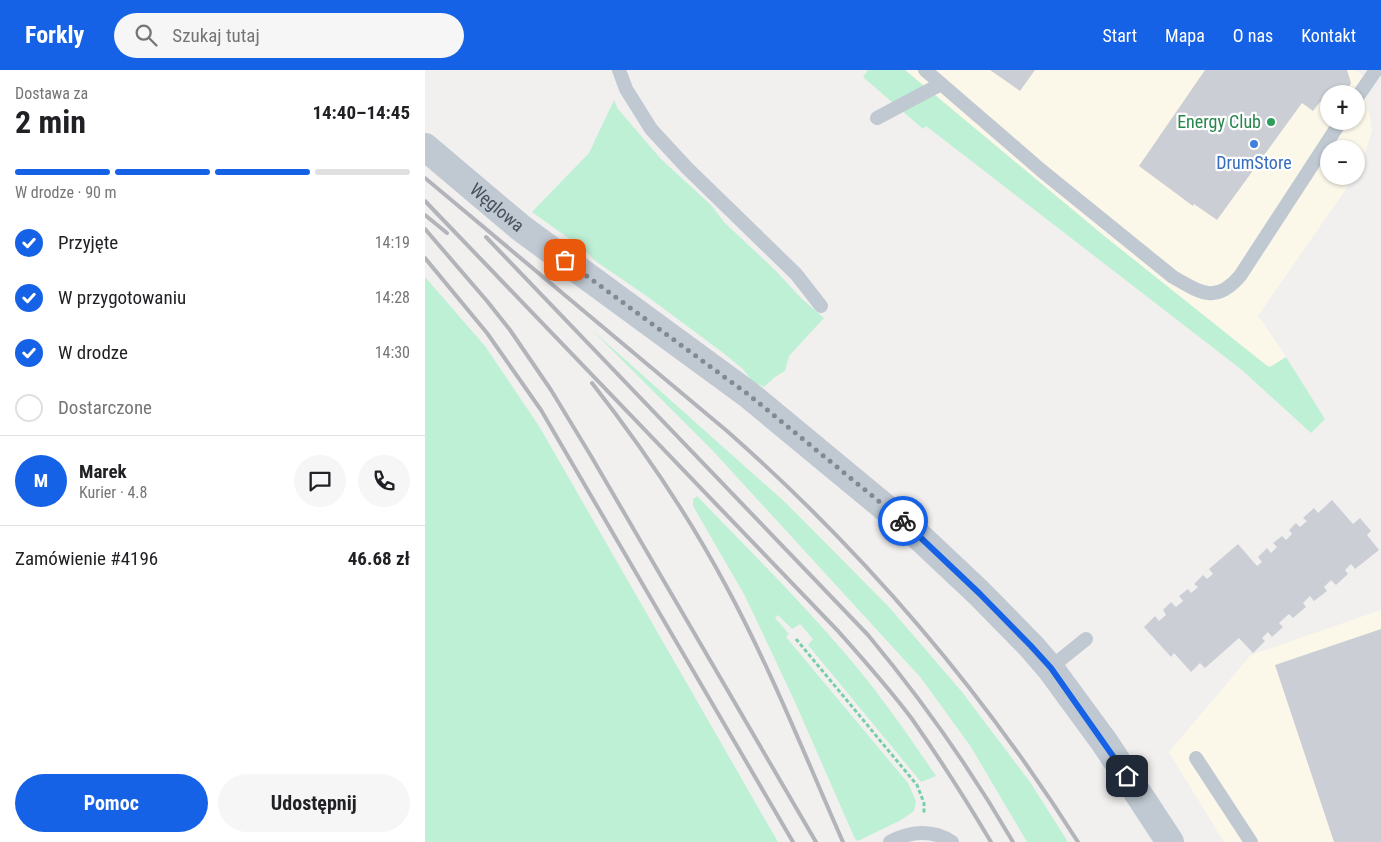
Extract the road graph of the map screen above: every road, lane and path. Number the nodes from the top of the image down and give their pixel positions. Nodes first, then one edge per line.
1 (619, 70) edge
2 (925, 70) edge
3 (1376, 70) edge
4 (941, 84) junction
5 (1365, 86) edge
6 (877, 118) dead end
7 (1335, 130) edge
8 (425, 147) edge
9 (821, 306) dead end
10 (796, 639) dead end
11 (1086, 639) dead end
12 (1051, 668) junction
13 (1196, 758) dead end
14 (923, 832) junction
15 (890, 842) edge
16 (952, 842) edge
17 (1170, 842) edge
18 (1251, 842) edge

1 - 9 lane
2 - 4 lane
3 - 5 lane
4 - 6 lane
4 - 7 lane
8 - 12 street, Węglowa
10 - 14 path
11 - 12 lane
12 - 17 street, Węglowa
13 - 18 lane
14 - 15 lane
14 - 16 lane

